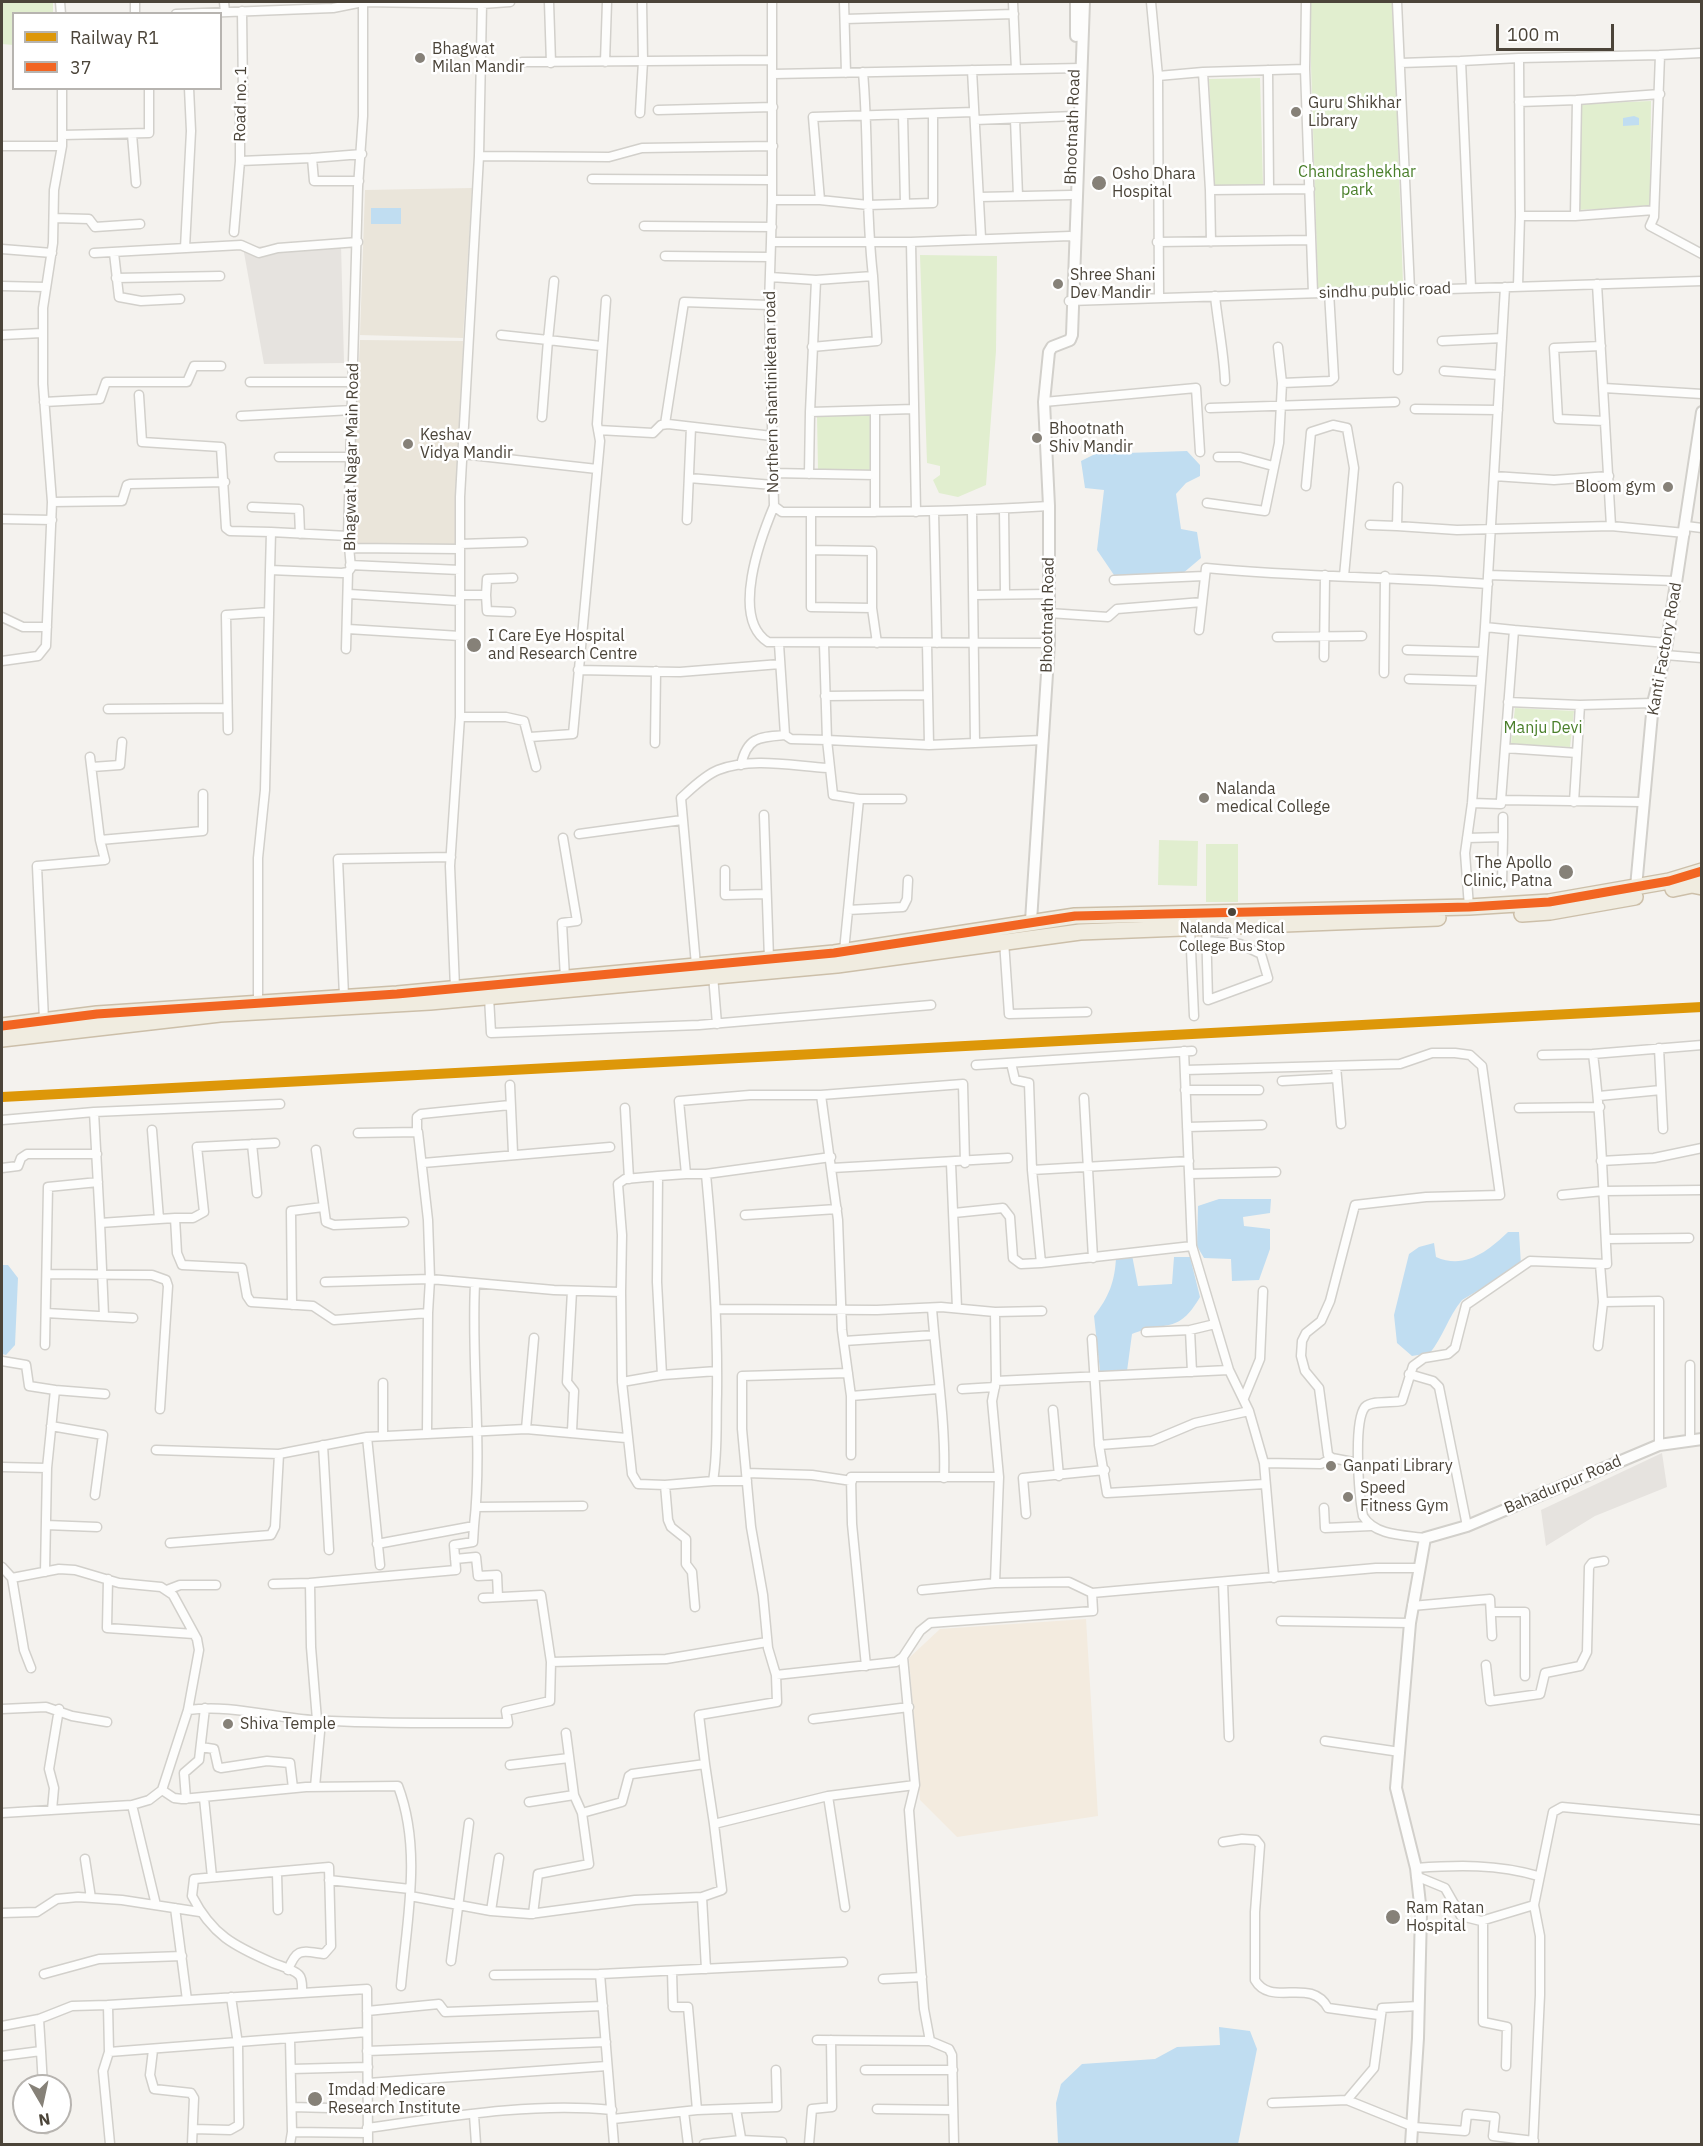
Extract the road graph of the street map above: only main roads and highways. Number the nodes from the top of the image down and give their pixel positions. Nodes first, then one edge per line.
1 (1696, 879) edge
2 (1550, 907) junction
3 (1206, 927) junction
4 (696, 971) junction
5 (370, 1001) junction
6 (258, 1007) junction
7 (4, 1032) edge

1 - 2 highway
1 - 2 highway
2 - 3 highway
2 - 3 highway
3 - 4 highway
3 - 4 highway
4 - 5 highway
4 - 5 highway
5 - 6 highway
5 - 6 highway
6 - 7 highway
6 - 7 highway

